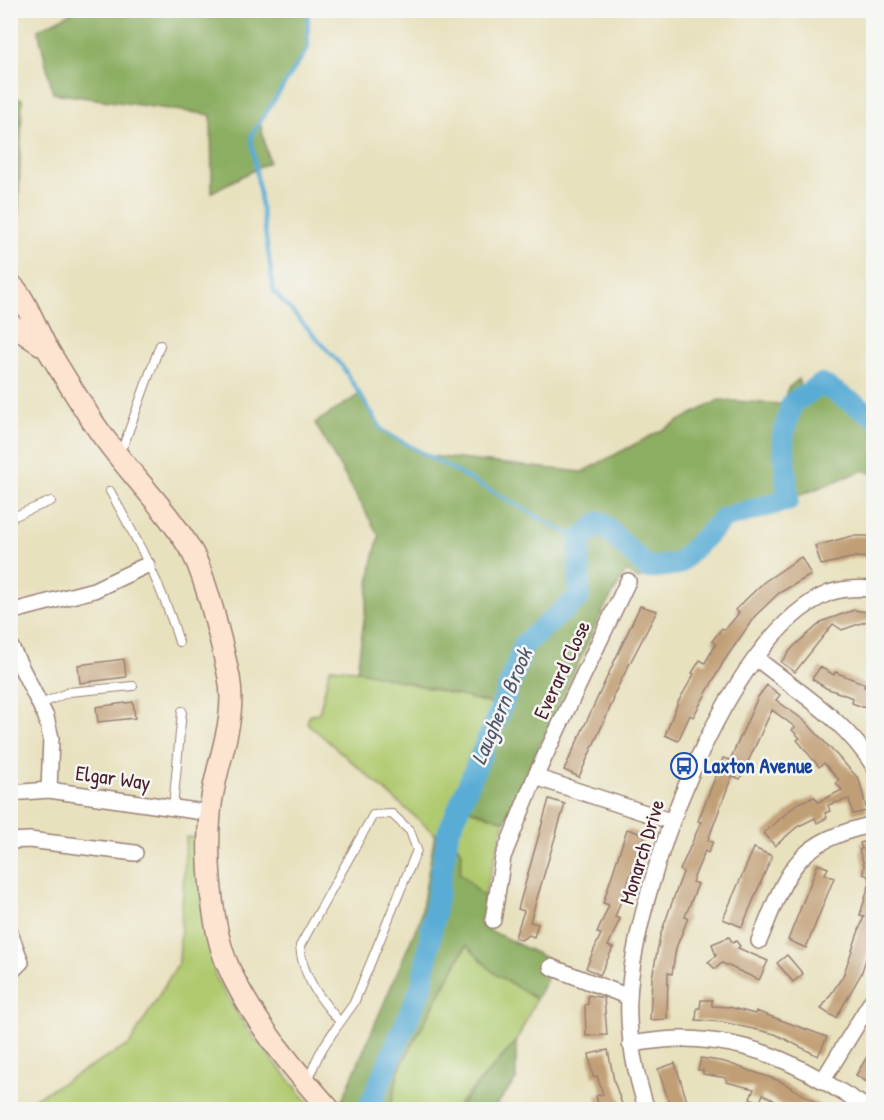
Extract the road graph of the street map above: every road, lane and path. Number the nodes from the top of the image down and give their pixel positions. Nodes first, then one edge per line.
1 (15, 291) edge
2 (10, 317) edge
3 (10, 324) edge
4 (160, 345) dead end
5 (46, 347) junction
6 (115, 453) junction
7 (110, 491) dead end
8 (51, 501) dead end
9 (10, 518) edge
10 (147, 565) junction
11 (628, 581) dead end
12 (873, 589) edge
13 (10, 612) edge
14 (179, 642) dead end
15 (11, 646) edge
16 (756, 658) junction
17 (133, 686) dead end
18 (41, 704) junction
19 (182, 711) dead end
20 (873, 763) edge
21 (535, 777) junction
22 (49, 790) junction
23 (10, 793) edge
24 (173, 808) junction
25 (210, 813) junction
26 (670, 821) junction
27 (873, 824) edge
28 (10, 841) edge
29 (135, 853) dead end
30 (493, 920) dead end
31 (10, 933) edge
32 (759, 940) dead end
33 (551, 967) dead end
34 (10, 973) edge
35 (629, 997) junction
36 (873, 997) edge
37 (340, 1022) junction
38 (630, 1044) junction
39 (823, 1080) junction
40 (308, 1085) junction
41 (330, 1110) edge
42 (647, 1110) edge
43 (871, 1110) edge

1 - 2 main road
1 - 5 main road
3 - 5 main road
4 - 6 lane
5 - 6 main road
6 - 25 main road
7 - 10 lane
8 - 9 lane
10 - 13 street
10 - 14 lane
11 - 21 street, Everard Close
12 - 16 street, Monarch Drive
15 - 18 street
16 - 20 street
16 - 26 street, Monarch Drive
17 - 18 lane
18 - 22 street
19 - 24 lane
21 - 26 street
21 - 30 street, Everard Close
22 - 23 street, Elgar Way
22 - 24 street, Elgar Way
24 - 25 street, Elgar Way
25 - 40 main road
26 - 35 street, Monarch Drive
27 - 32 street
28 - 29 street
31 - 34 street
33 - 35 street
35 - 38 street, Monarch Drive
36 - 39 street
37 - 37 lane
37 - 40 lane
38 - 39 street
38 - 42 street, Monarch Drive
39 - 43 street
40 - 41 main road

